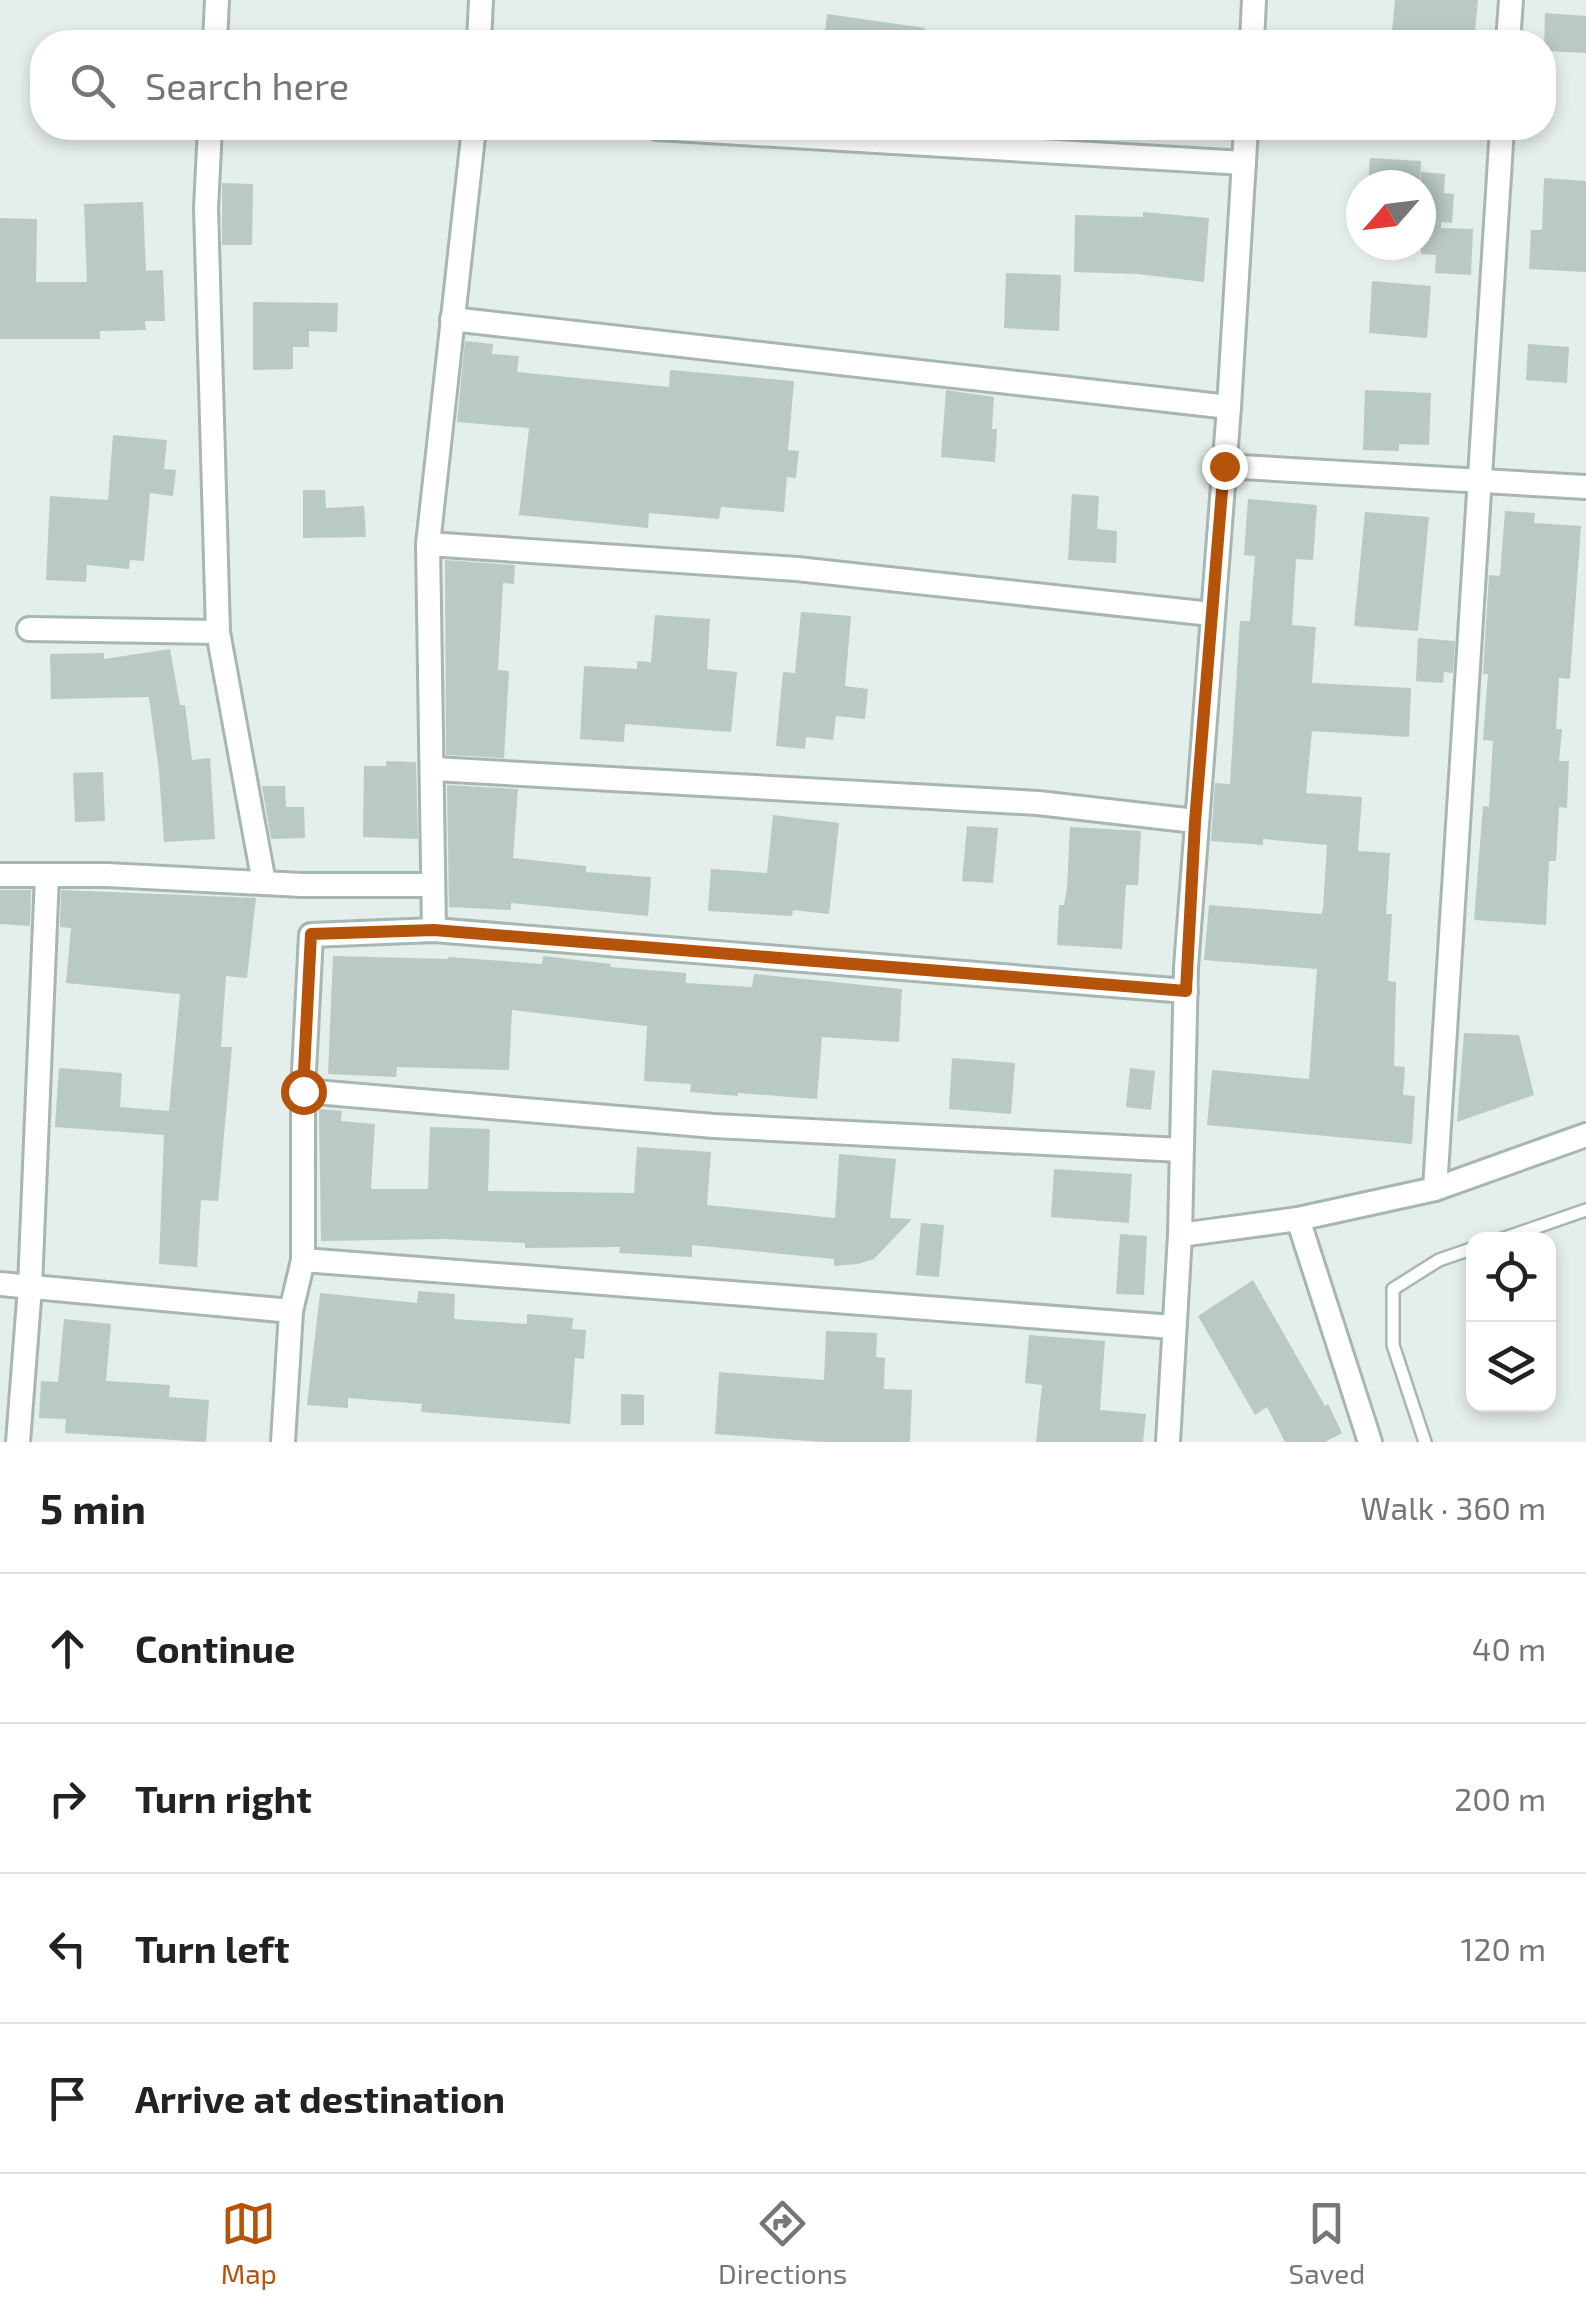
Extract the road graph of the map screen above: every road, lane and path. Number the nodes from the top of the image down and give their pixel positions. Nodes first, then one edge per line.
1 (218, 0) edge
2 (481, 0) edge
3 (1254, 0) edge
4 (1511, 0) edge
5 (216, 30) edge
6 (480, 30) edge
7 (1253, 30) edge
8 (1509, 30) edge
9 (209, 140) edge
10 (473, 140) edge
11 (853, 140) edge
12 (1245, 140) edge
13 (1501, 140) edge
14 (1244, 164) junction
15 (452, 319) junction
16 (1229, 407) junction
17 (1224, 466) junction
18 (1478, 479) junction
19 (1586, 486) edge
20 (428, 544) junction
21 (1211, 614) junction
22 (30, 629) dead end
23 (218, 632) junction
24 (434, 769) junction
25 (1195, 822) junction
26 (0, 875) edge
27 (48, 875) junction
28 (264, 882) junction
29 (432, 886) junction
30 (434, 930) junction
31 (1186, 991) junction
32 (303, 1091) junction
33 (1586, 1134) edge
34 (1181, 1150) junction
35 (1434, 1189) junction
36 (1586, 1210) edge
37 (1298, 1219) junction
38 (1522, 1232) edge
39 (1180, 1234) junction
40 (1466, 1251) edge
41 (303, 1260) junction
42 (0, 1284) edge
43 (30, 1287) junction
44 (291, 1311) junction
45 (1174, 1327) junction
46 (18, 1442) edge
47 (283, 1442) edge
48 (1168, 1442) edge
49 (1370, 1442) edge
50 (1425, 1442) edge

1 - 5 street
2 - 6 street
3 - 7 street
4 - 8 street
9 - 23 street
10 - 15 street
11 - 14 street
12 - 14 street
13 - 18 street
14 - 16 street
15 - 16 street
15 - 20 street
16 - 17 street
17 - 18 street
17 - 21 street
18 - 19 street
18 - 35 street
20 - 21 street
20 - 24 street
21 - 25 street
22 - 23 street
23 - 28 street
24 - 25 street
24 - 29 street
25 - 31 street
26 - 27 street
27 - 28 street
27 - 43 street
28 - 29 street
29 - 30 street
30 - 31 street
30 - 32 street
31 - 34 street
32 - 34 street
32 - 41 street
33 - 35 street
34 - 39 street
35 - 37 street
36 - 38 lane
37 - 39 street
37 - 49 street
39 - 45 street
40 - 50 lane
41 - 44 street
41 - 45 street
42 - 43 street
43 - 44 street
43 - 46 street
44 - 47 street
45 - 48 street

